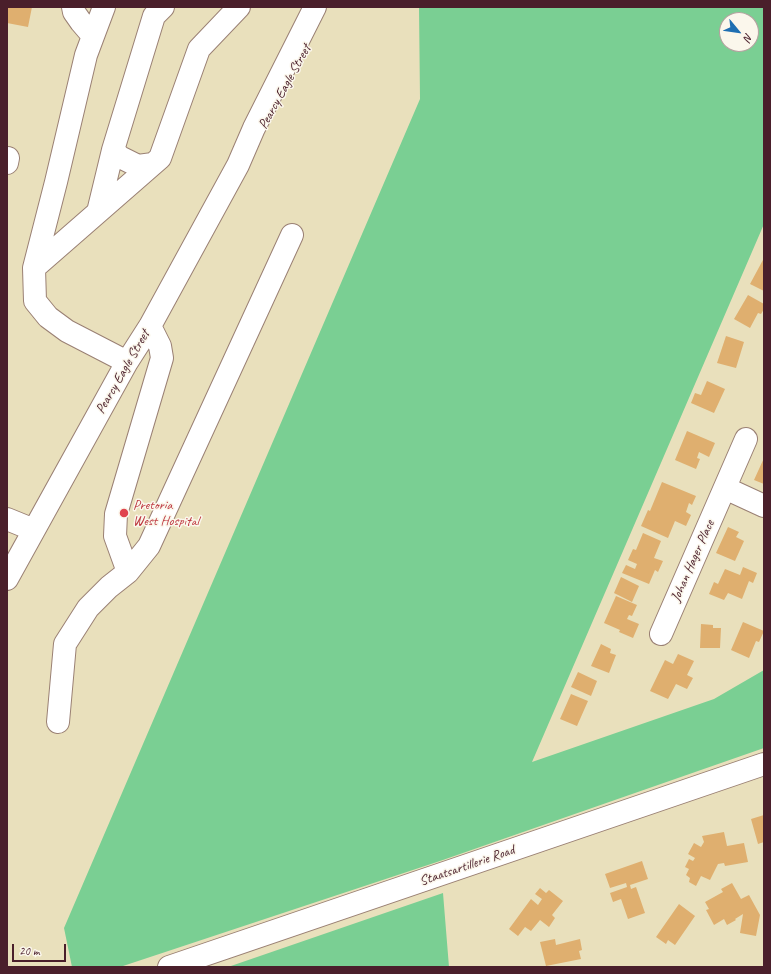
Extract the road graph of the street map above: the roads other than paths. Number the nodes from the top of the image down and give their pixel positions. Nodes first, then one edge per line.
1 (73, 7) edge
2 (104, 7) edge
3 (163, 7) edge
4 (238, 7) edge
5 (315, 7) edge
6 (330, 7) edge
7 (93, 36) junction
8 (113, 150) junction
9 (154, 164) junction
10 (238, 165) junction
11 (48, 211) junction
12 (98, 212) junction
13 (75, 232) junction
14 (292, 235) dead end
15 (34, 268) junction
16 (150, 326) junction
17 (128, 362) junction
18 (746, 439) dead end
19 (725, 488) junction
20 (764, 506) edge
21 (7, 519) edge
22 (34, 530) junction
23 (128, 572) junction
24 (7, 579) edge
25 (661, 634) dead end
26 (58, 722) dead end
27 (764, 764) edge
28 (169, 967) edge

1 - 7 street
2 - 7 street
3 - 8 street
4 - 9 street
5 - 10 street, Pearcy Eagle Street
6 - 10 street, Pearcy Eagle Street
7 - 11 street
8 - 9 street
8 - 12 street
9 - 12 street
10 - 16 street, Pearcy Eagle Street
11 - 13 street
11 - 15 street
12 - 13 street
13 - 15 street
14 - 23 street
15 - 17 street
16 - 17 street, Pearcy Eagle Street
16 - 23 street
17 - 22 street, Pearcy Eagle Street
18 - 19 street, Johan Hager Place
19 - 20 street
19 - 25 street, Johan Hager Place
21 - 22 street
22 - 24 street, Pearcy Eagle Street
23 - 26 street
27 - 28 street, Staatsartillerie Road

